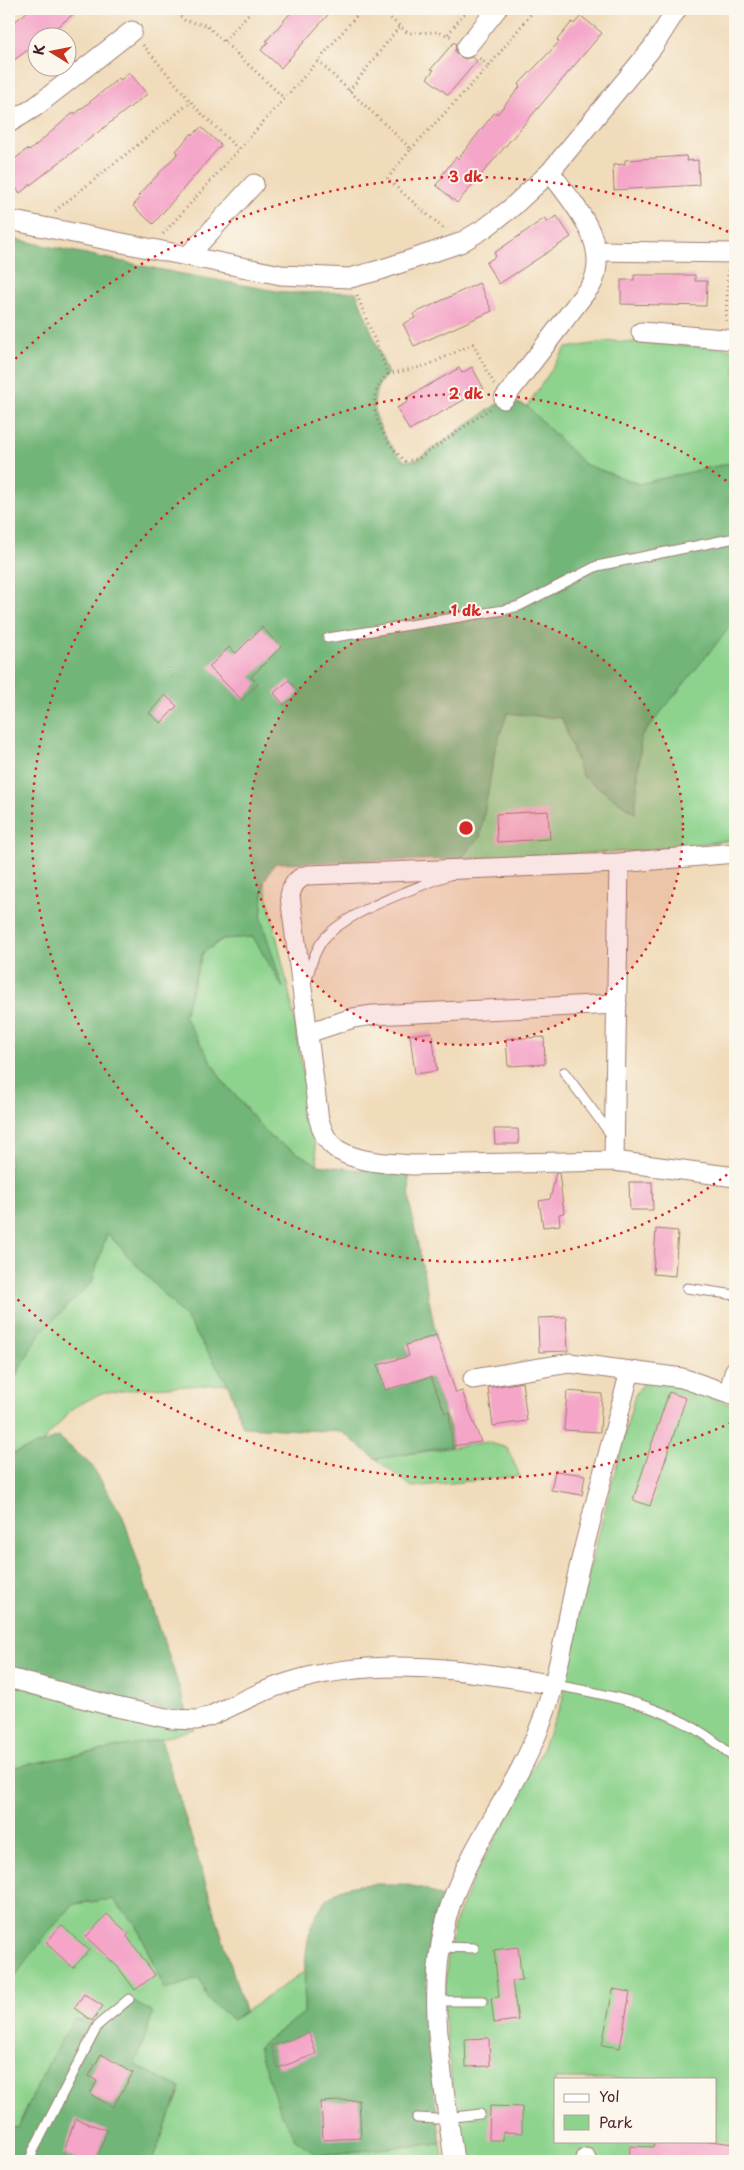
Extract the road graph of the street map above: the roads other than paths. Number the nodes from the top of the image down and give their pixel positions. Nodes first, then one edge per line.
1 (497, 9) edge
2 (677, 9) edge
3 (132, 30) road end
4 (466, 48) road end
5 (9, 123) edge
6 (550, 172) junction
7 (254, 184) dead end
8 (9, 220) edge
9 (597, 250) junction
10 (732, 253) edge
11 (188, 256) junction
12 (640, 332) dead end
13 (730, 339) edge
14 (504, 399) road end
15 (735, 538) edge
16 (328, 638) dead end
17 (735, 853) edge
18 (619, 863) junction
19 (461, 870) junction
20 (303, 995) junction
21 (617, 1004) junction
22 (308, 1033) junction
23 (564, 1072) dead end
24 (614, 1138) junction
25 (614, 1161) junction
26 (735, 1177) edge
27 (687, 1288) dead end
28 (735, 1295) edge
29 (735, 1370) edge
30 (630, 1371) junction
31 (473, 1379) dead end
32 (731, 1395) edge
33 (9, 1678) edge
34 (554, 1685) junction
35 (735, 1759) edge
36 (440, 1947) junction
37 (474, 1948) dead end
38 (129, 1999) dead end
39 (436, 2001) junction
40 (483, 2001) dead end
41 (480, 2114) dead end
42 (448, 2117) junction
43 (417, 2118) dead end
44 (30, 2161) edge
45 (454, 2161) edge

1 - 4 street
2 - 6 street
3 - 5 street
6 - 9 street
6 - 11 street
7 - 11 street
8 - 11 street
9 - 10 street
9 - 14 street
12 - 13 street
15 - 16 lane
17 - 18 street
18 - 19 street
18 - 21 street
19 - 20 lane
19 - 20 street
20 - 22 street
21 - 22 street
21 - 24 street
22 - 25 street
23 - 24 lane
24 - 25 street
25 - 26 street
27 - 28 lane
29 - 32 street
30 - 31 street
30 - 32 street
30 - 34 street
33 - 34 street
34 - 35 lane
34 - 36 street
36 - 37 lane
36 - 39 street
38 - 44 lane
39 - 40 lane
39 - 42 street
41 - 42 lane
42 - 43 lane
42 - 45 street

